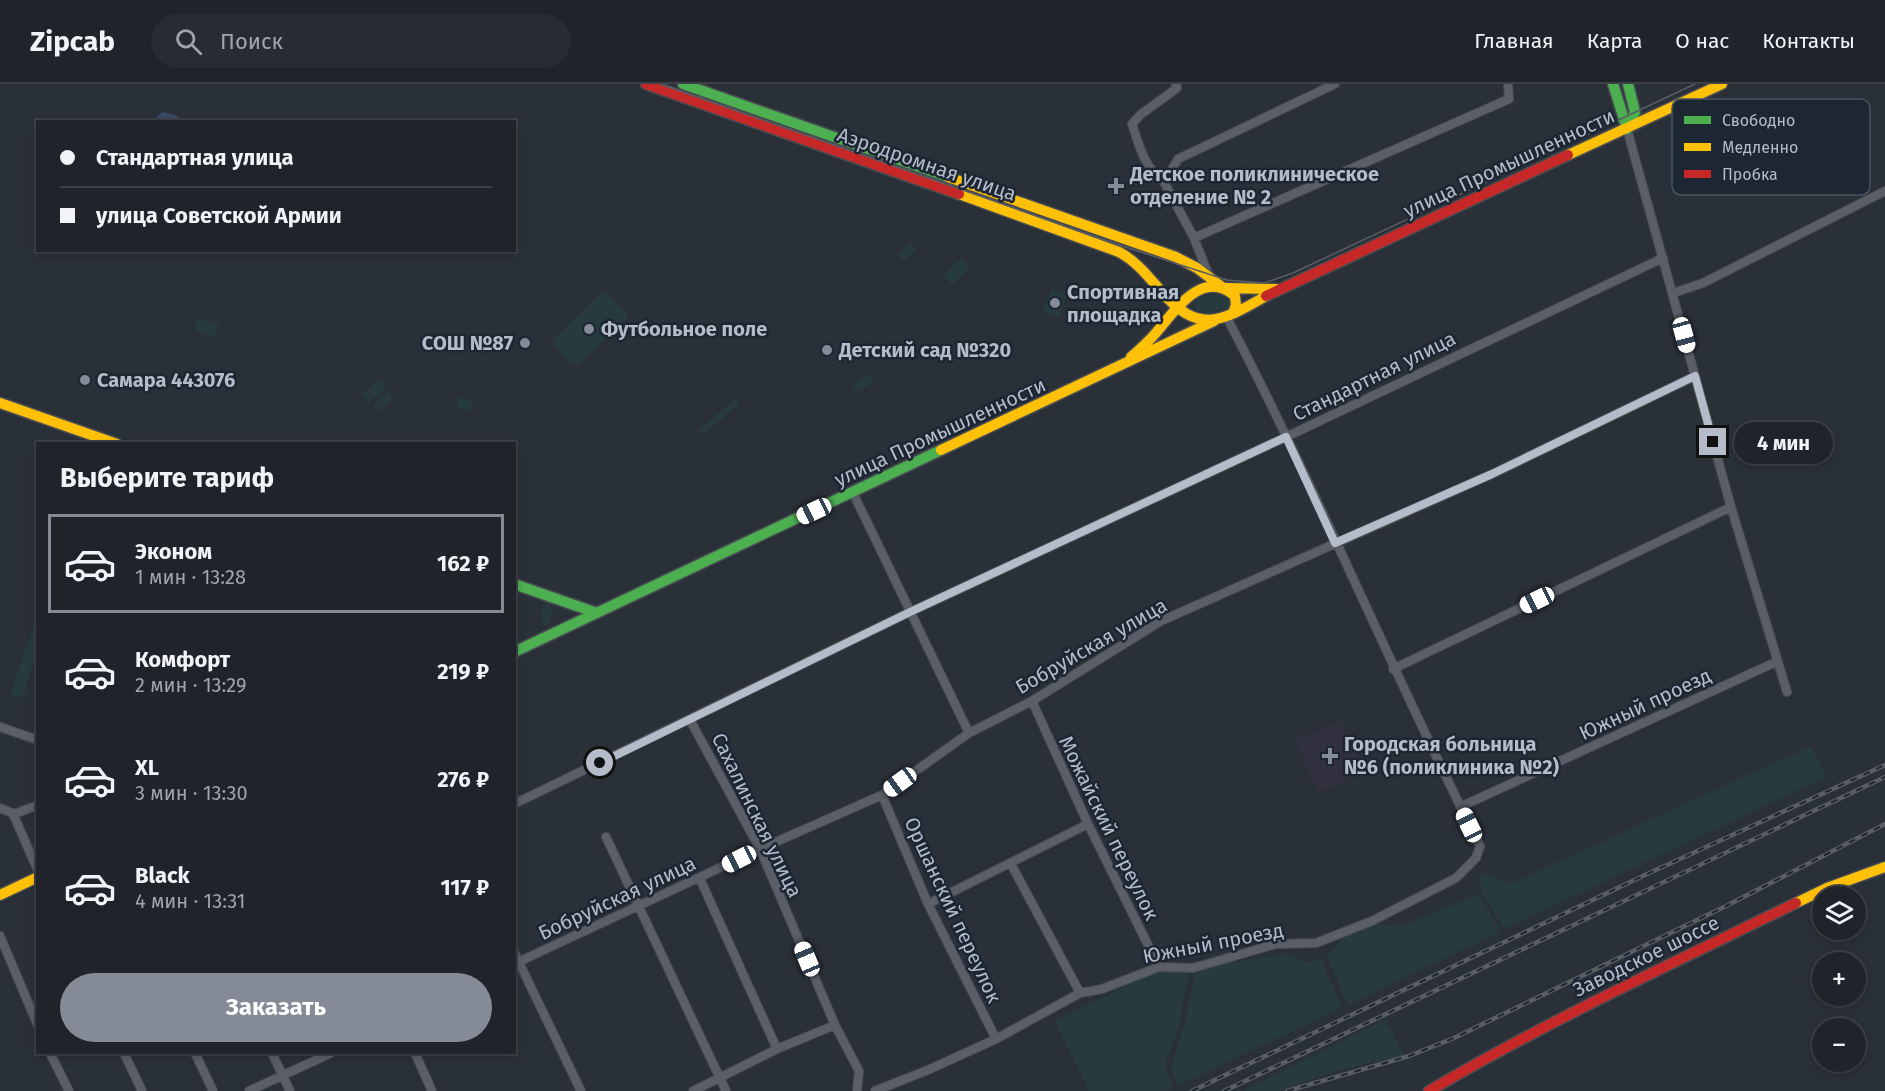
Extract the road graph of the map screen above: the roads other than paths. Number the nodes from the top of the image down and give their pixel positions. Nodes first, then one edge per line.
1 (646, 84) edge
2 (684, 84) edge
3 (1176, 84) edge
4 (1335, 84) edge
5 (1508, 84) edge
6 (1613, 84) edge
7 (1628, 84) edge
8 (1722, 84) edge
9 (1690, 99) edge
10 (1633, 104) junction
11 (1672, 107) edge
12 (1658, 114) junction
13 (1626, 129) junction
14 (1164, 182) junction
15 (1885, 191) edge
16 (1194, 238) junction
17 (1663, 258) junction
18 (1209, 276) junction
19 (1224, 287) junction
20 (1279, 289) junction
21 (1196, 293) junction
22 (1673, 293) junction
23 (1177, 307) junction
24 (1221, 317) junction
25 (1121, 366) junction
26 (1695, 376) junction
27 (0, 403) edge
28 (1286, 437) junction
29 (111, 442) edge
30 (853, 493) junction
31 (1731, 507) junction
32 (1335, 543) junction
33 (516, 585) edge
34 (910, 612) junction
35 (597, 613) junction
36 (516, 651) edge
37 (1778, 661) junction
38 (1393, 669) junction
39 (1787, 692) dead end
40 (1032, 702) junction
41 (690, 720) junction
42 (0, 727) edge
43 (969, 733) junction
44 (36, 739) edge
45 (882, 795) junction
46 (516, 803) edge
47 (36, 807) edge
48 (1460, 807) junction
49 (0, 808) edge
50 (14, 814) junction
51 (1088, 824) junction
52 (606, 837) dead end
53 (760, 849) junction
54 (1011, 864) junction
55 (36, 866) edge
56 (1885, 867) edge
57 (36, 878) edge
58 (700, 879) junction
59 (0, 895) edge
60 (928, 904) junction
61 (640, 906) junction
62 (0, 936) edge
63 (517, 963) edge
64 (1159, 967) junction
65 (1080, 993) junction
66 (36, 1021) edge
67 (835, 1025) junction
68 (996, 1039) junction
69 (777, 1049) junction
70 (50, 1054) edge
71 (124, 1054) edge
72 (195, 1054) edge
73 (272, 1054) edge
74 (329, 1054) edge
75 (415, 1054) edge
76 (283, 1075) junction
77 (720, 1078) junction
78 (69, 1091) edge
79 (142, 1091) edge
80 (213, 1091) edge
81 (249, 1091) edge
82 (290, 1091) edge
83 (432, 1091) edge
84 (580, 1091) edge
85 (693, 1091) edge
86 (726, 1091) edge
87 (857, 1091) edge
88 (875, 1091) edge
89 (1429, 1091) edge

1 - 23 main road, Аэродромная улица
2 - 18 main road, Аэродромная улица
3 - 14 street
4 - 14 street
5 - 16 street
6 - 13 main road
7 - 10 main road
8 - 9 main road, улица Промышленности
10 - 12 main road
10 - 13 main road
11 - 12 main road, улица Промышленности
12 - 13 main road, улица Промышленности
13 - 17 street
13 - 20 main road, улица Промышленности
14 - 16 street
15 - 22 street
16 - 18 street
17 - 22 street
17 - 28 street, Стандартная улица
18 - 19 main road, Аэродромная улица
19 - 20 main road, улица Промышленности
19 - 21 main road, улица Промышленности
19 - 24 main road
20 - 24 main road, улица Промышленности
21 - 23 main road, улица Промышленности
21 - 24 main road
22 - 26 street
23 - 24 main road
23 - 25 main road, улица Промышленности
24 - 25 main road, улица Промышленности
24 - 28 street
25 - 30 main road, улица Промышленности
26 - 31 street
26 - 32 street, Бобруйская улица
27 - 29 main road
28 - 32 street
28 - 34 street, Стандартная улица
30 - 34 street
30 - 35 main road, улица Промышленности
31 - 37 street
31 - 38 street
32 - 38 street
32 - 40 street, Бобруйская улица
33 - 35 main road
34 - 41 street, Стандартная улица
34 - 43 street
35 - 36 main road, улица Промышленности
37 - 39 street
37 - 48 street, Южный проезд
38 - 48 street
40 - 43 street, Бобруйская улица
40 - 51 street, Можайский переулок
41 - 46 street, Стандартная улица
41 - 53 street, Сахалинская улица
42 - 44 street
43 - 45 street, Бобруйская улица
45 - 53 street, Бобруйская улица
45 - 60 street, Оршанский переулок
47 - 50 street
48 - 64 street, Южный проезд
49 - 50 street
50 - 55 street
51 - 54 street
51 - 64 street, Можайский переулок
52 - 61 street
53 - 58 street, Бобруйская улица
53 - 67 street, Сахалинская улица
54 - 60 street
54 - 65 street
56 - 89 main road, Заводское шоссе
57 - 59 main road
58 - 61 street, Бобруйская улица
58 - 69 street
60 - 68 street, Оршанский переулок
61 - 63 street, Бобруйская улица
61 - 77 street
62 - 66 street
63 - 84 street
64 - 65 street, Южный проезд
65 - 68 street, Южный проезд
67 - 69 street
67 - 87 street, Сахалинская улица
68 - 88 street, Южный проезд
69 - 77 street
70 - 78 street
71 - 79 street
72 - 80 street
73 - 76 street
74 - 76 street
75 - 83 street
76 - 81 street
76 - 82 street
77 - 85 street
77 - 86 street

